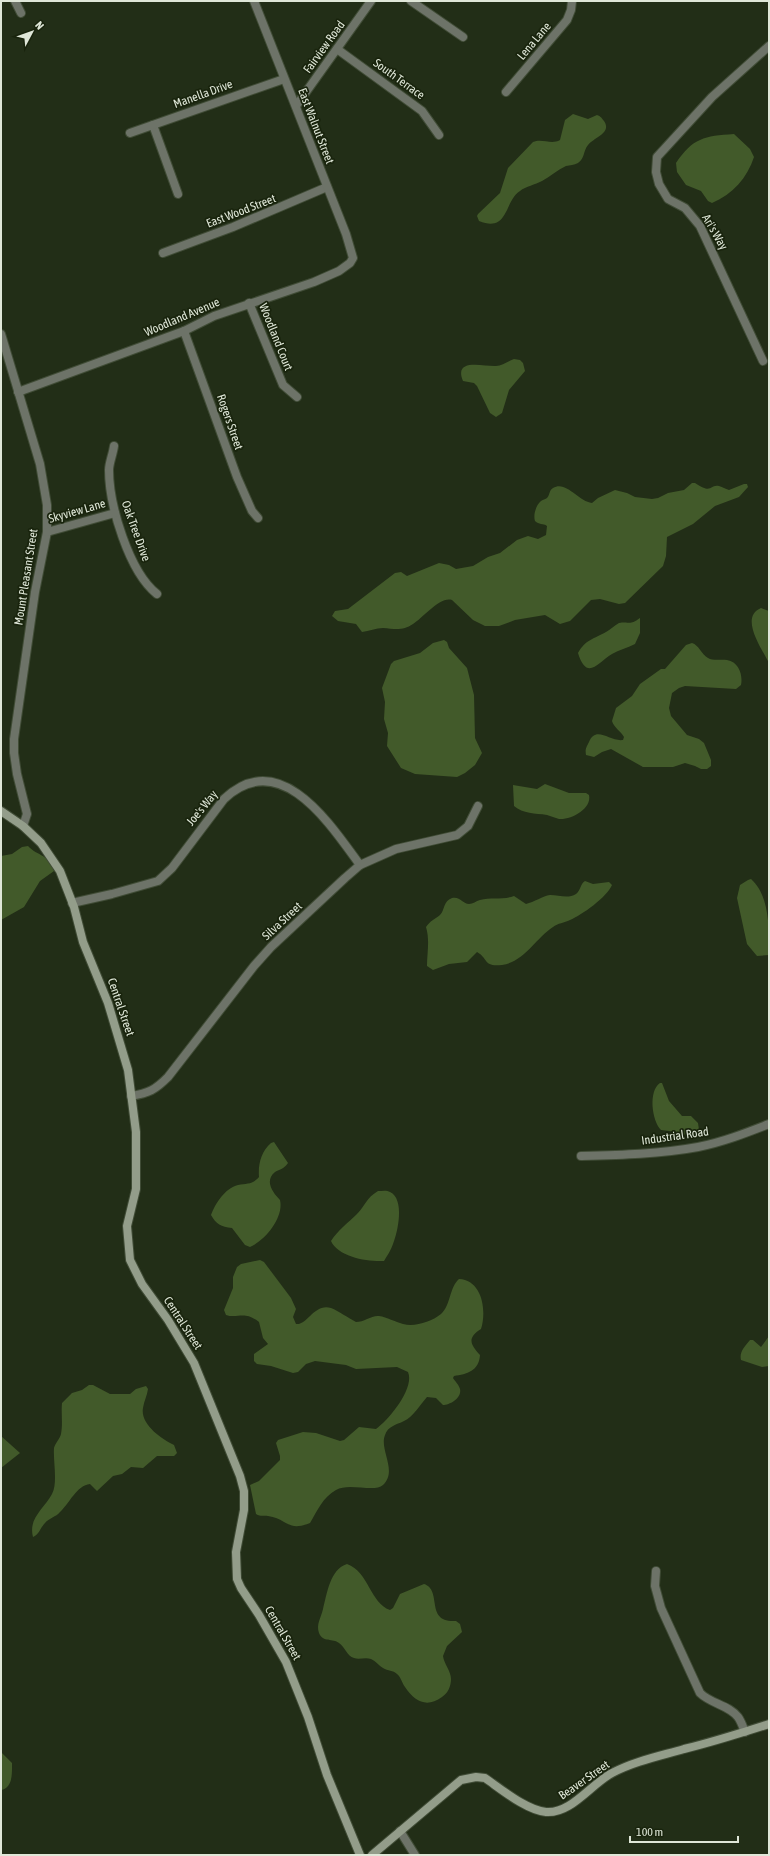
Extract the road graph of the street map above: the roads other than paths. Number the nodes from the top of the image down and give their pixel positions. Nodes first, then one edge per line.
1 (15, 1) edge
2 (254, 1) edge
3 (371, 1) edge
4 (411, 1) edge
5 (572, 1) edge
6 (21, 13) dead end
7 (463, 37) dead end
8 (769, 46) edge
9 (337, 49) junction
10 (284, 79) junction
11 (506, 92) dead end
12 (296, 106) junction
13 (153, 126) junction
14 (130, 133) dead end
15 (439, 135) dead end
16 (327, 187) junction
17 (178, 194) dead end
18 (163, 253) dead end
19 (352, 260) joint
20 (249, 303) junction
21 (184, 332) junction
22 (1, 334) edge
23 (3, 354) edge
24 (763, 361) dead end
25 (18, 392) junction
26 (297, 396) dead end
27 (114, 446) dead end
28 (115, 513) junction
29 (258, 518) dead end
30 (47, 532) junction
31 (157, 594) dead end
32 (478, 806) dead end
33 (1, 811) edge
34 (23, 826) junction
35 (360, 865) junction
36 (72, 903) junction
37 (131, 1096) junction
38 (769, 1124) edge
39 (581, 1156) dead end
40 (656, 1571) dead end
41 (769, 1724) edge
42 (745, 1732) junction
43 (400, 1831) junction
44 (360, 1855) edge
45 (372, 1855) edge
46 (415, 1855) edge

1 - 6 street
2 - 10 street, East Walnut Street
3 - 9 street, Fairview Road
4 - 7 street
5 - 11 street, Lena Lane
8 - 24 street, Ari's Way
9 - 12 street, Fairview Road
9 - 15 street, South Terrace
10 - 12 street, East Walnut Street
10 - 13 street, Manella Drive
12 - 16 street, East Walnut Street
13 - 14 street, Manella Drive
13 - 17 street
16 - 18 street, East Wood Street
16 - 19 street, East Walnut Street
19 - 20 street, Woodland Avenue
20 - 21 street, Woodland Avenue
20 - 26 street, Woodland Court
21 - 25 street, Woodland Avenue
21 - 29 street, Rogers Street
22 - 23 street, Mount Pleasant Street
23 - 25 street, Mount Pleasant Street
25 - 30 street, Mount Pleasant Street
27 - 28 street, Oak Tree Drive
28 - 30 street, Skyview Lane
28 - 31 street, Oak Tree Drive
30 - 34 street, Mount Pleasant Street
32 - 35 street, Silva Street
33 - 34 street, Central Street
34 - 36 street, Central Street
35 - 36 street, Joe's Way
35 - 37 street, Silva Street
36 - 37 street, Central Street
37 - 44 street, Central Street
38 - 39 street, Industrial Road
40 - 42 street
41 - 42 street, Beaver Street
42 - 43 street, Beaver Street
43 - 45 street, Beaver Street
43 - 46 street

